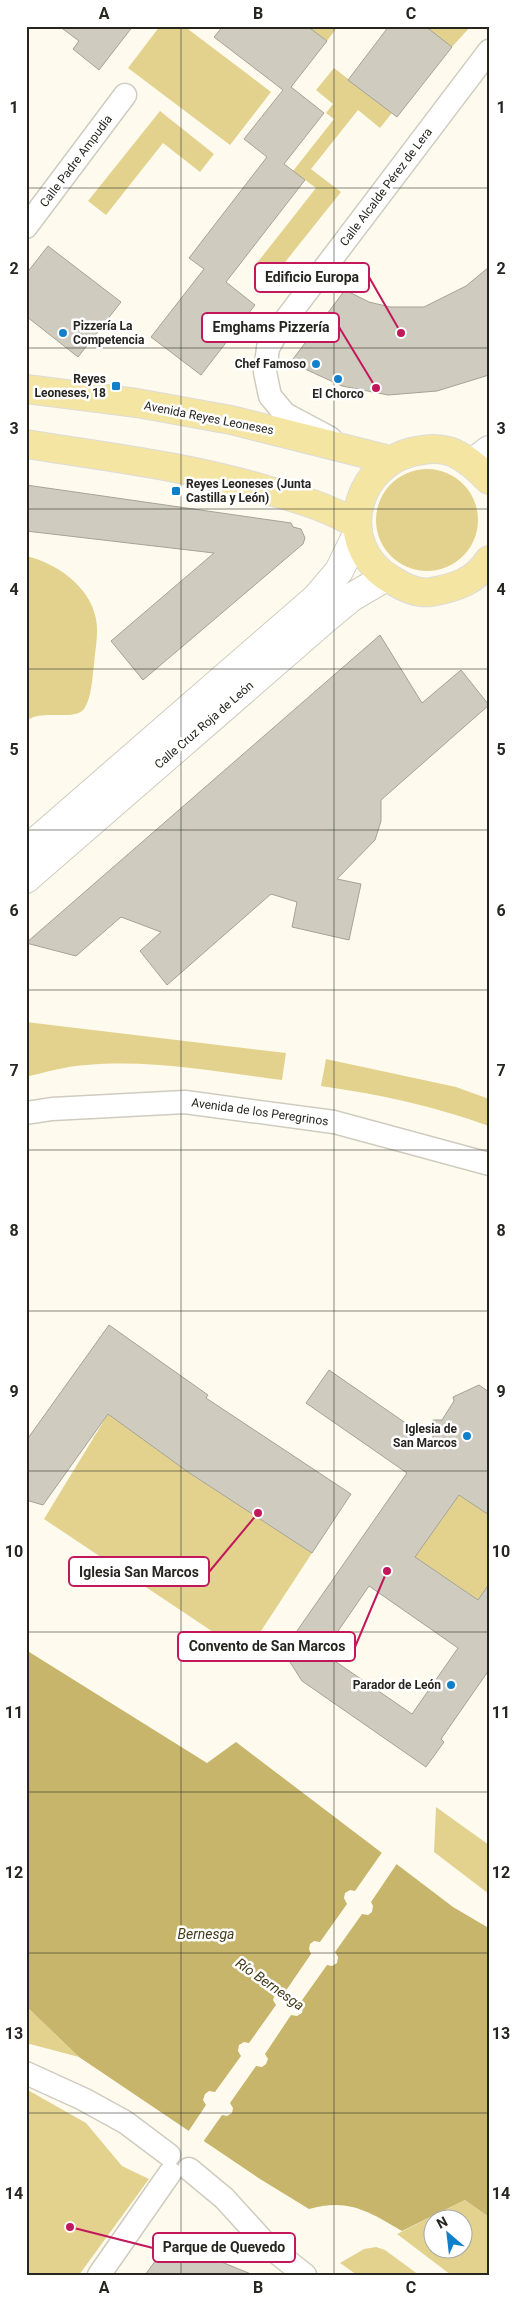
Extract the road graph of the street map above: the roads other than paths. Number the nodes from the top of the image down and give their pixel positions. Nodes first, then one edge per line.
1 (489, 51) edge
2 (125, 95) dead end
3 (26, 227) edge
4 (28, 388) edge
5 (26, 444) edge
6 (353, 451) junction
7 (390, 460) junction
8 (483, 464) edge
9 (357, 528) junction
10 (489, 560) edge
11 (386, 577) junction
12 (480, 586) edge
13 (26, 850) edge
14 (26, 879) edge
15 (26, 1114) edge
16 (489, 1164) edge
17 (26, 2073) edge
18 (176, 2166) junction
19 (99, 2275) edge
20 (305, 2275) edge

1 - 6 street, Calle Alcalde Pérez de Lera
2 - 3 street, Calle Padre Ampudia
4 - 6 main road, Avenida Reyes Leoneses
5 - 9 main road
6 - 7 main road, Avenida Reyes Leoneses
7 - 8 main road
7 - 9 main road
9 - 11 main road
9 - 13 main road, Calle Cruz Roja de León
10 - 12 main road
11 - 12 main road
11 - 14 main road, Calle Cruz Roja de León
15 - 16 street, Avenida de los Peregrinos
17 - 18 street
18 - 19 street
18 - 20 street

